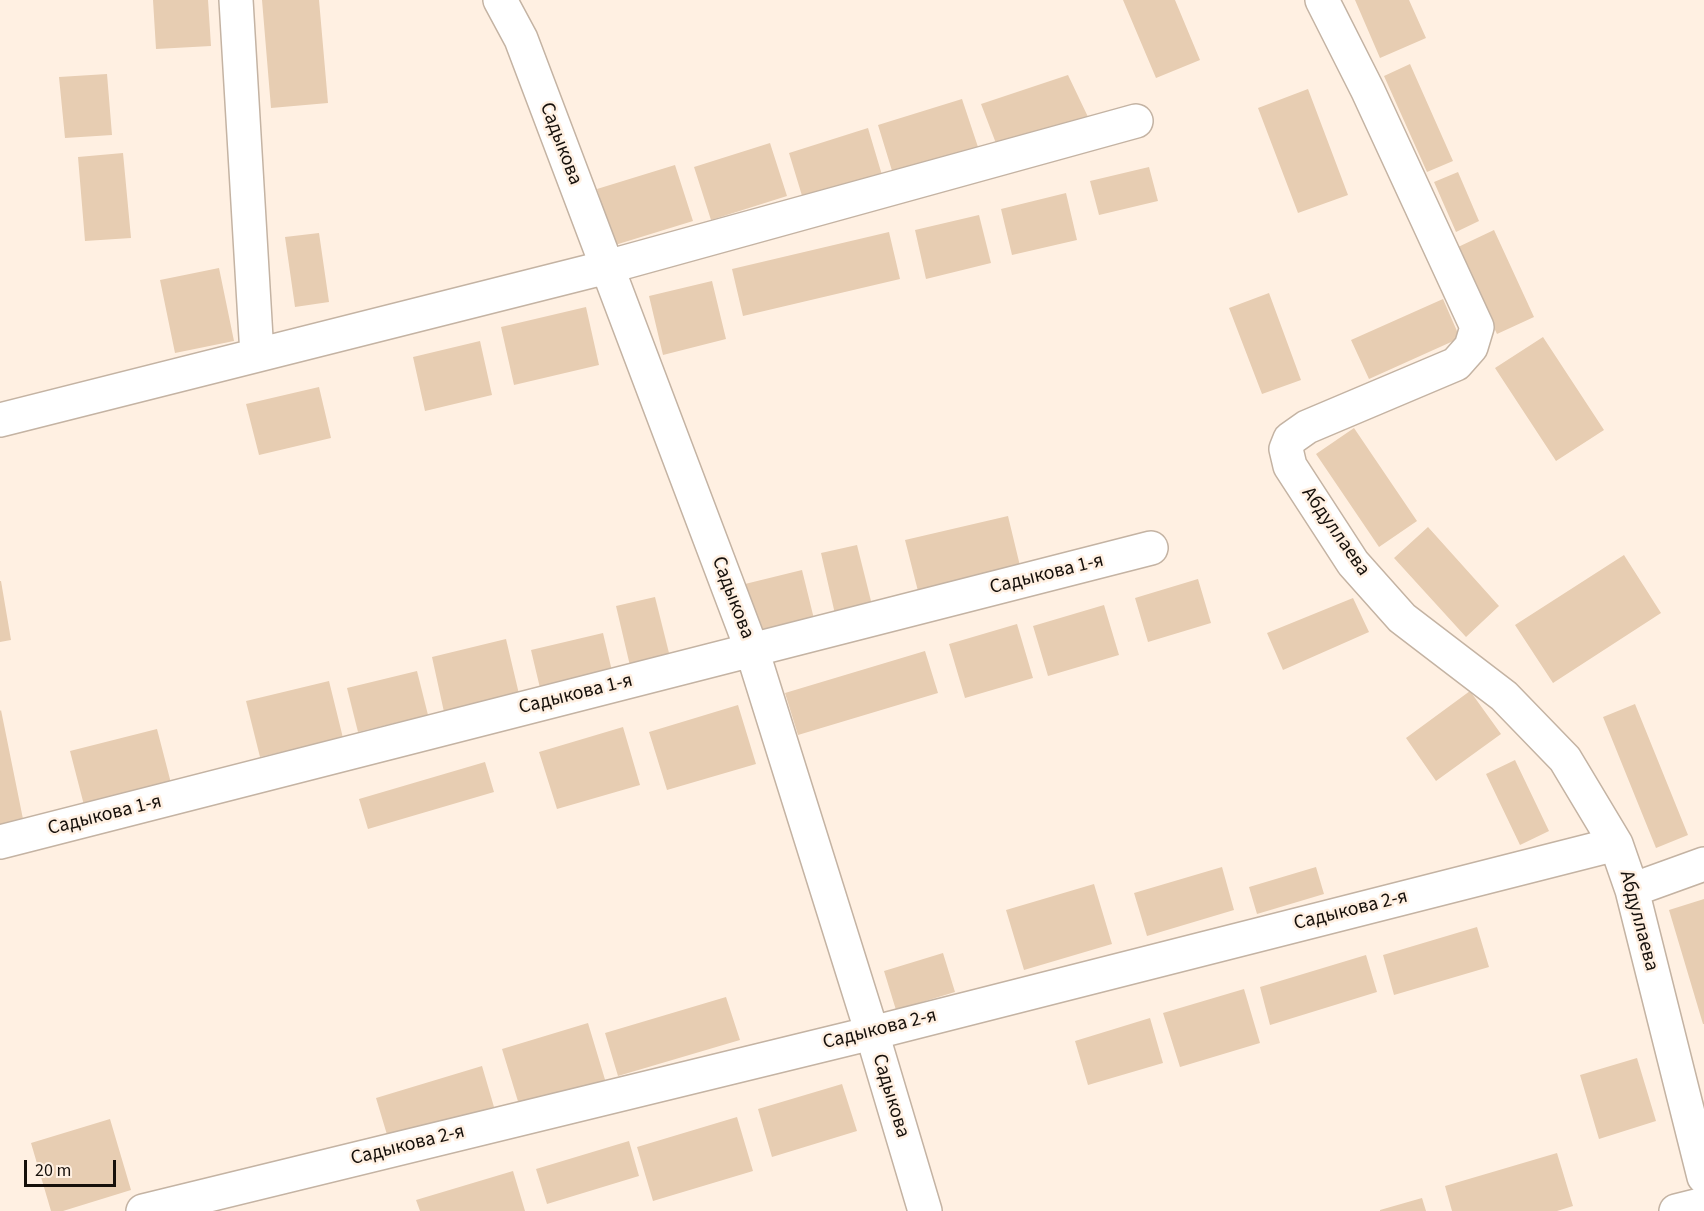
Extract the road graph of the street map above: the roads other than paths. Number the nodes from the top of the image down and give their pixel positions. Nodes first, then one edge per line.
1 (236, 0) edge
2 (500, 0) edge
3 (1322, 0) edge
4 (1136, 121) dead end
5 (607, 267) junction
6 (257, 356) junction
7 (0, 420) edge
8 (1151, 548) dead end
9 (752, 650) junction
10 (0, 842) edge
11 (1616, 844) junction
12 (1704, 864) edge
13 (1632, 890) junction
14 (872, 1033) junction
15 (1704, 1178) edge
16 (1704, 1204) edge
17 (142, 1211) edge
18 (925, 1211) edge
19 (1676, 1211) edge

1 - 6 street
2 - 5 street, Садыкова
3 - 11 street, Абдуллаева
4 - 5 street
5 - 6 street
5 - 9 street, Садыкова
6 - 7 street
8 - 9 street, Садыкова 1-я
9 - 10 street, Садыкова 1-я
9 - 14 street, Садыкова
11 - 13 street, Абдуллаева
11 - 14 street, Садыкова 2-я
12 - 13 street
13 - 15 street, Абдуллаева
14 - 17 street, Садыкова 2-я
14 - 18 street, Садыкова
16 - 19 street

